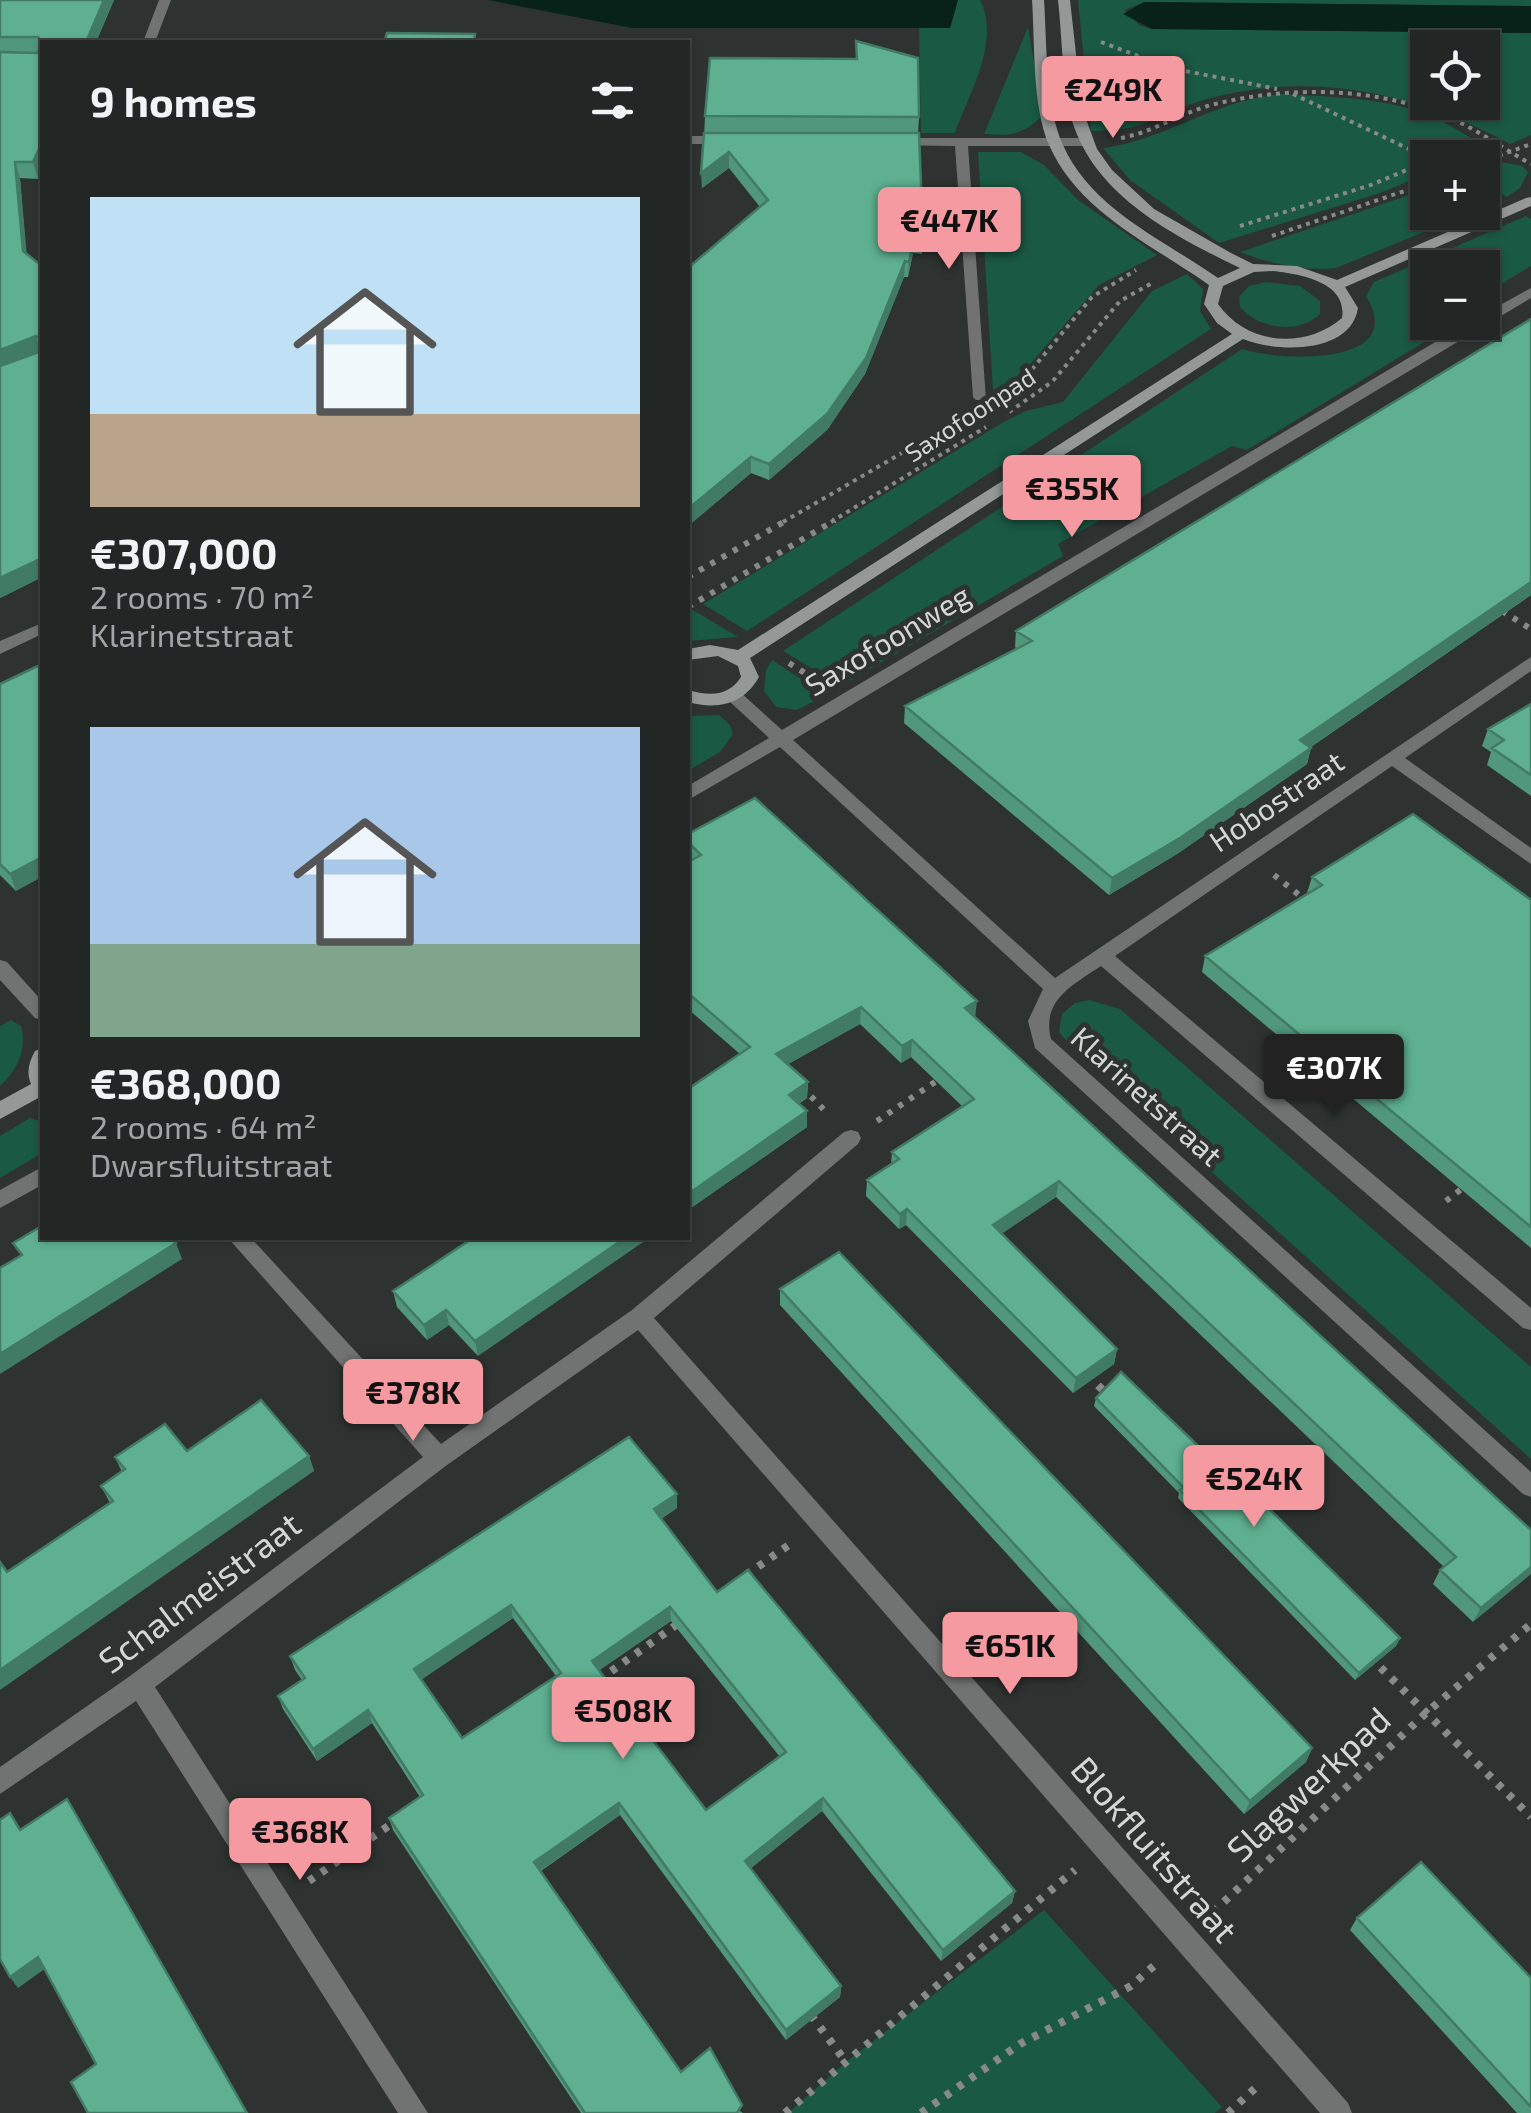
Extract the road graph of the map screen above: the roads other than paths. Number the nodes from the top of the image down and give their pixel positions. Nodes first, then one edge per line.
1 (165, 0) edge
2 (1038, 0) edge
3 (1064, 0) edge
4 (150, 40) edge
5 (690, 140) edge
6 (746, 140) edge
7 (883, 142) edge
8 (1087, 142) junction
9 (961, 143) junction
10 (1054, 144) junction
11 (1531, 201) edge
12 (1251, 268) junction
13 (1217, 284) junction
14 (1336, 286) junction
15 (1531, 292) edge
16 (1500, 311) edge
17 (1242, 334) junction
18 (1451, 340) edge
19 (981, 397) dead end
20 (40, 629) edge
21 (0, 648) edge
22 (690, 655) edge
23 (739, 657) junction
24 (1531, 664) edge
25 (690, 696) edge
26 (734, 696) junction
27 (784, 738) junction
28 (1393, 758) junction
29 (690, 793) edge
30 (1531, 857) edge
31 (1103, 957) junction
32 (0, 967) edge
33 (1054, 988) junction
34 (40, 1011) edge
35 (40, 1088) edge
36 (0, 1111) edge
37 (851, 1138) road end
38 (40, 1176) edge
39 (0, 1200) edge
40 (240, 1240) edge
41 (640, 1317) junction
42 (1531, 1321) edge
43 (439, 1458) junction
44 (1531, 1487) edge
45 (139, 1684) junction
46 (0, 1782) edge
47 (414, 2113) edge
48 (1338, 2113) edge

1 - 4 street
2 - 10 street
3 - 8 street
5 - 6 street
7 - 9 street
8 - 10 street
8 - 12 street
9 - 10 street
9 - 19 street
10 - 13 street
11 - 14 street
12 - 13 street
12 - 14 street
13 - 17 street
14 - 17 street
15 - 16 street, Saxofoonweg
17 - 23 street
18 - 27 street, Saxofoonweg
20 - 21 street
22 - 23 street
23 - 26 street
24 - 28 street, Hobostraat
25 - 26 street
26 - 27 street
27 - 29 street, Saxofoonweg
27 - 33 street
28 - 30 street
28 - 31 street, Hobostraat
31 - 33 street, Hobostraat
31 - 42 street
32 - 34 street
33 - 44 street, Klarinetstraat
35 - 36 street
37 - 41 street, Schalmeistraat
38 - 39 street
40 - 43 street
41 - 43 street, Schalmeistraat
41 - 48 street, Blokfluitstraat
43 - 45 street, Schalmeistraat
45 - 46 street, Schalmeistraat
45 - 47 street

